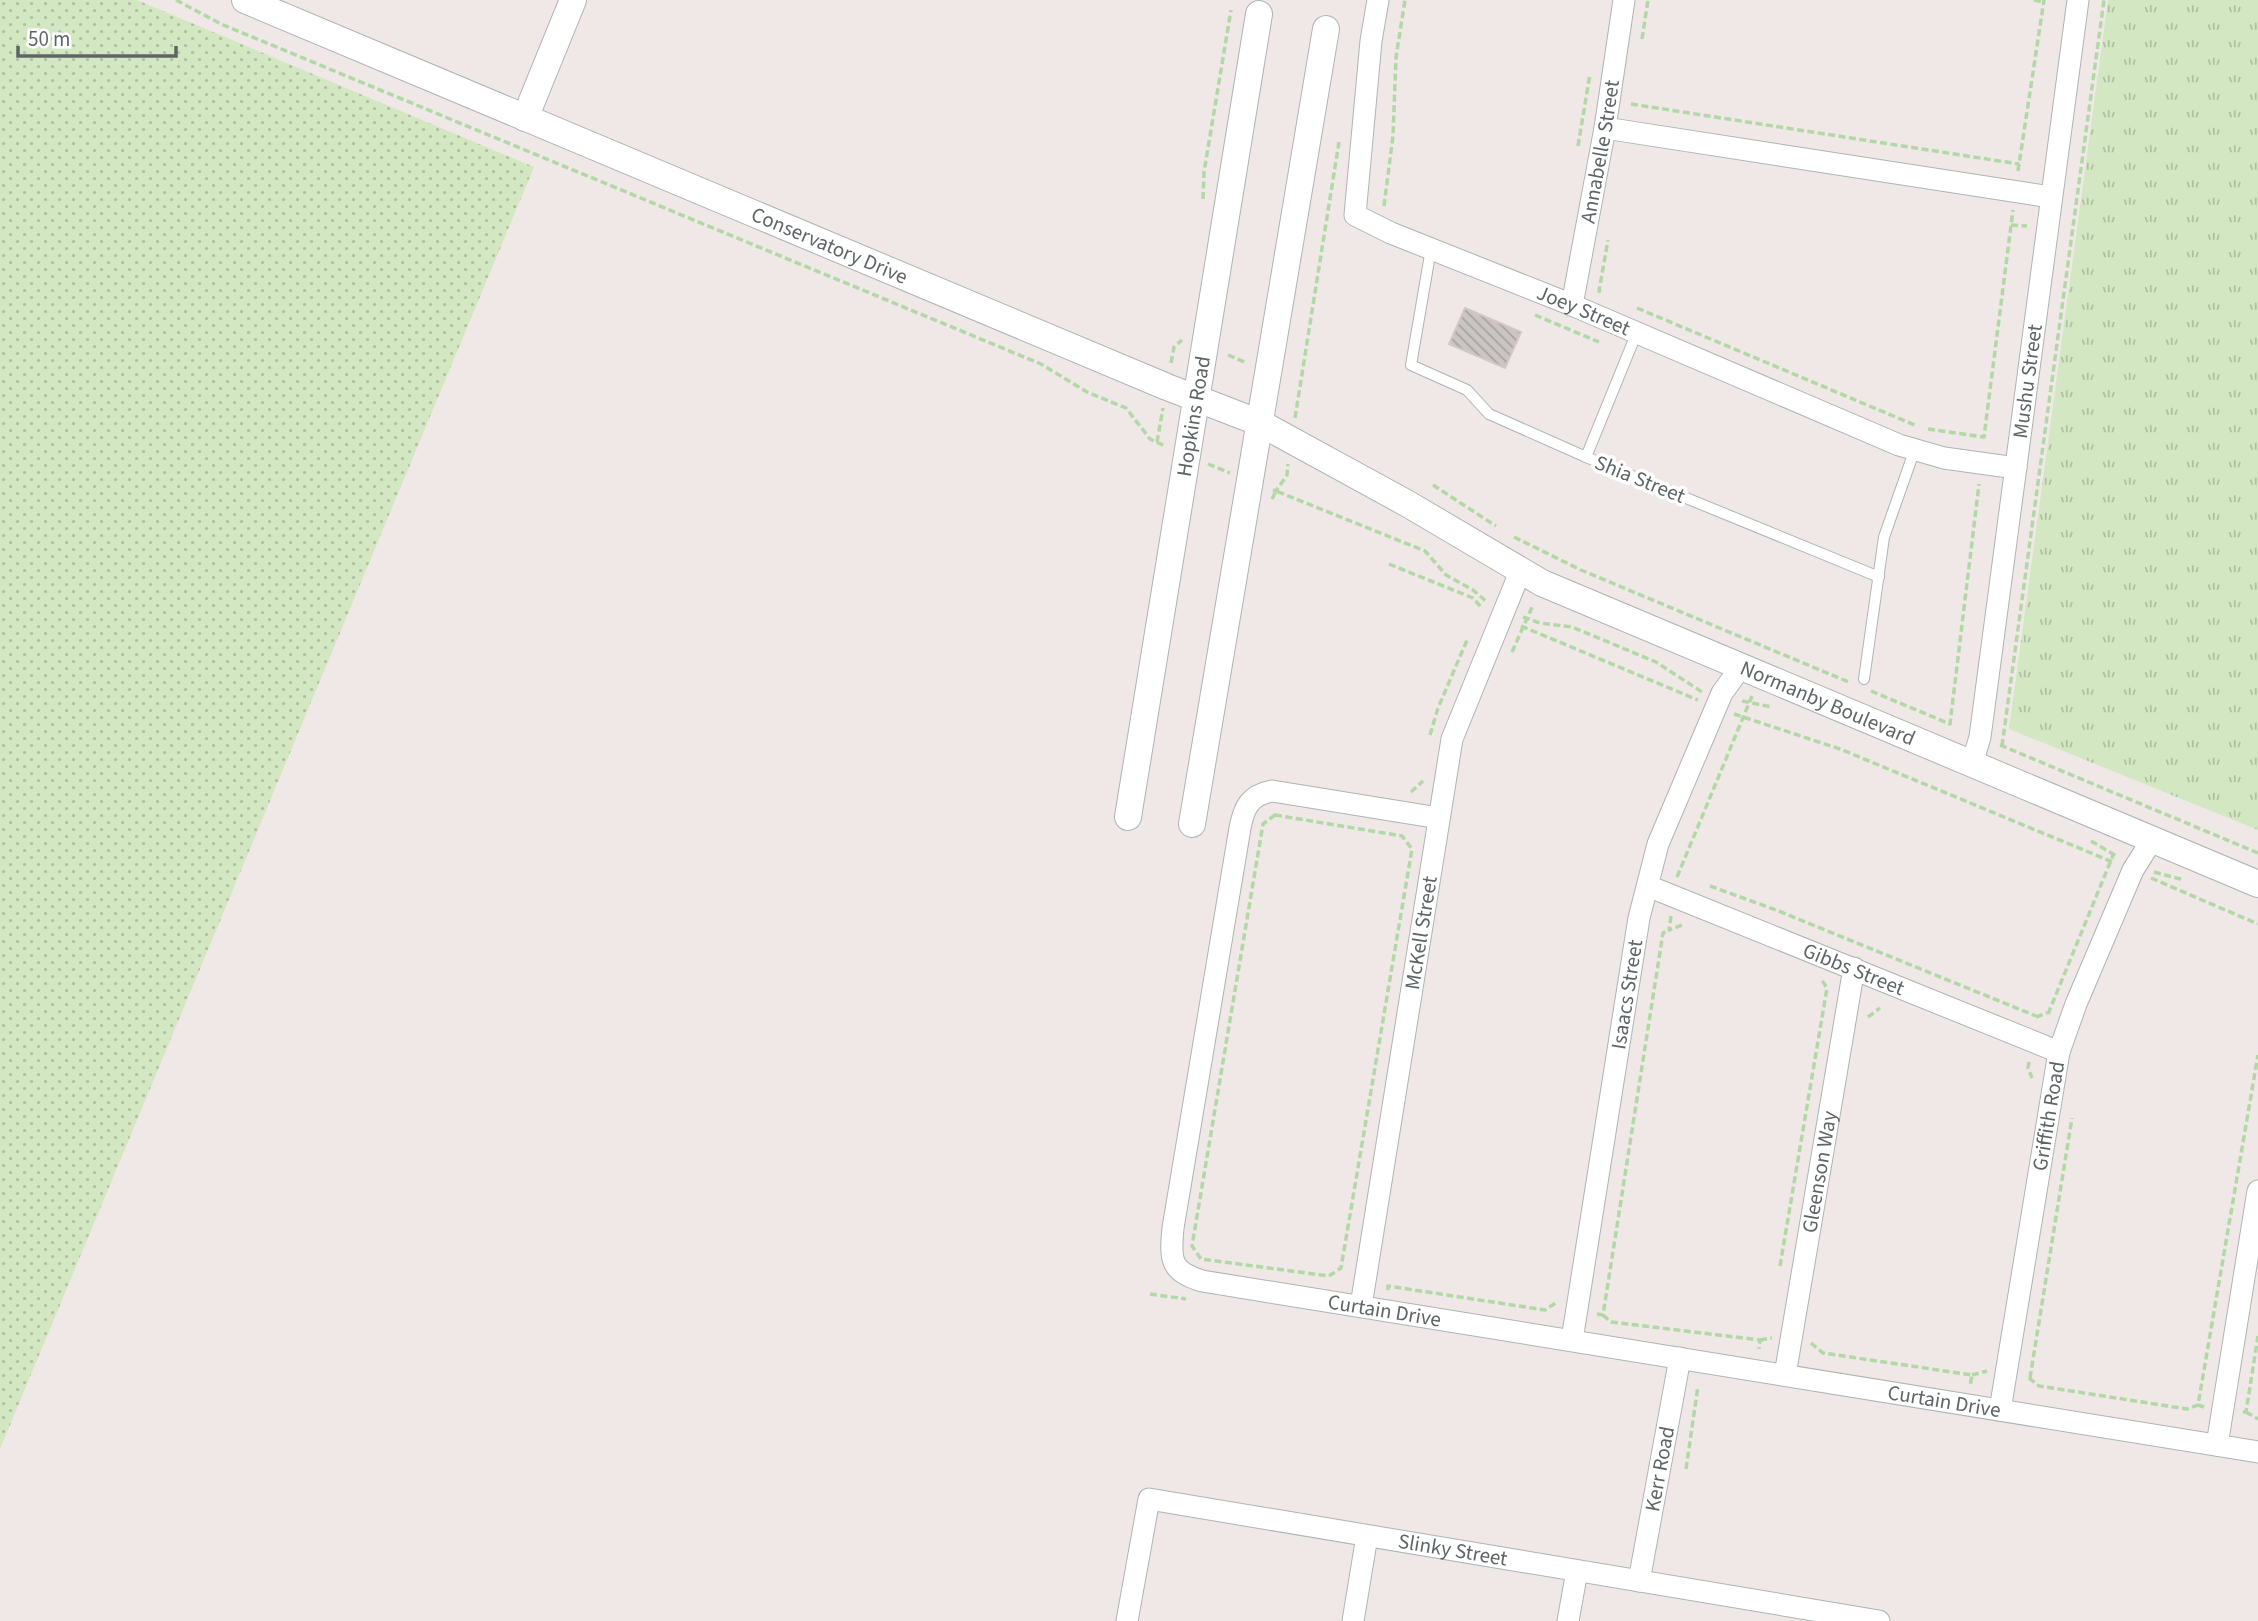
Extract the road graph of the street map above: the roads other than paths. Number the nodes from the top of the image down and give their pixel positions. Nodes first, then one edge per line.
1 (244, 0) edge
2 (573, 0) edge
3 (1378, 0) edge
4 (1624, 0) edge
5 (2078, 0) edge
6 (1259, 14) dead end
7 (1326, 29) dead end
8 (525, 118) junction
9 (1605, 128) junction
10 (2051, 197) junction
11 (1431, 248) junction
12 (1572, 305) junction
13 (1637, 332) junction
14 (1196, 398) junction
15 (1260, 423) junction
16 (1915, 449) junction
17 (1586, 457) junction
18 (2016, 468) junction
19 (1408, 504) joint
20 (1520, 572) junction
21 (1879, 576) junction
22 (1741, 667) junction
23 (1865, 684) road end
24 (1972, 764) junction
25 (1128, 817) dead end
26 (1439, 818) junction
27 (1192, 824) dead end
28 (2164, 845) junction
29 (2258, 884) edge
30 (1648, 886) junction
31 (1854, 968) junction
32 (2059, 1052) junction
33 (2258, 1191) edge
34 (1361, 1306) junction
35 (1572, 1340) junction
36 (1680, 1358) junction
37 (1785, 1375) junction
38 (2000, 1410) junction
39 (2217, 1445) junction
40 (2258, 1452) edge
41 (1367, 1536) junction
42 (1577, 1572) junction
43 (1639, 1581) junction
44 (1810, 1615) edge
45 (1127, 1621) edge
46 (1353, 1621) edge
47 (1569, 1621) edge
48 (1879, 1621) edge

1 - 8 street, Conservatory Drive
2 - 8 street
3 - 11 street, Joey Street
4 - 9 street, Annabelle Street
5 - 10 street, Mushu Street
6 - 14 street, Hopkins Road
7 - 15 street
8 - 14 street, Conservatory Drive
9 - 10 street
9 - 12 street, Annabelle Street
10 - 18 street, Mushu Street
11 - 12 street, Joey Street
11 - 17 lane, Shia Street
12 - 13 street, Joey Street
13 - 16 street, Joey Street
13 - 17 lane
14 - 15 street, Conservatory Drive
14 - 25 street, Hopkins Road
15 - 19 street, Conservatory Drive
15 - 27 street
16 - 18 street, Joey Street
16 - 21 lane
17 - 21 lane, Shia Street
18 - 24 street, Mushu Street
19 - 20 street, Normanby Boulevard
20 - 22 street, Normanby Boulevard
20 - 26 street, McKell Street
21 - 23 lane
22 - 24 street, Normanby Boulevard
22 - 30 street, Isaacs Street
24 - 28 street, Normanby Boulevard
26 - 34 street, McKell Street
26 - 34 street, Curtain Drive
28 - 29 street, Normanby Boulevard
28 - 32 street, Griffith Road
30 - 31 street, Gibbs Street
30 - 35 street, Isaacs Street
31 - 32 street, Gibbs Street
31 - 37 street, Gleenson Way
32 - 38 street, Griffith Road
33 - 39 street
34 - 35 street, Curtain Drive
35 - 36 street, Curtain Drive
36 - 37 street, Curtain Drive
36 - 43 street, Kerr Road
37 - 38 street, Curtain Drive
38 - 39 street, Curtain Drive
39 - 40 street, Curtain Drive
41 - 42 street, Slinky Street
41 - 45 street, Slinky Street
41 - 46 street
42 - 43 street, Slinky Street
42 - 47 street
43 - 44 street, Slinky Street
44 - 48 street, Slinky Street

